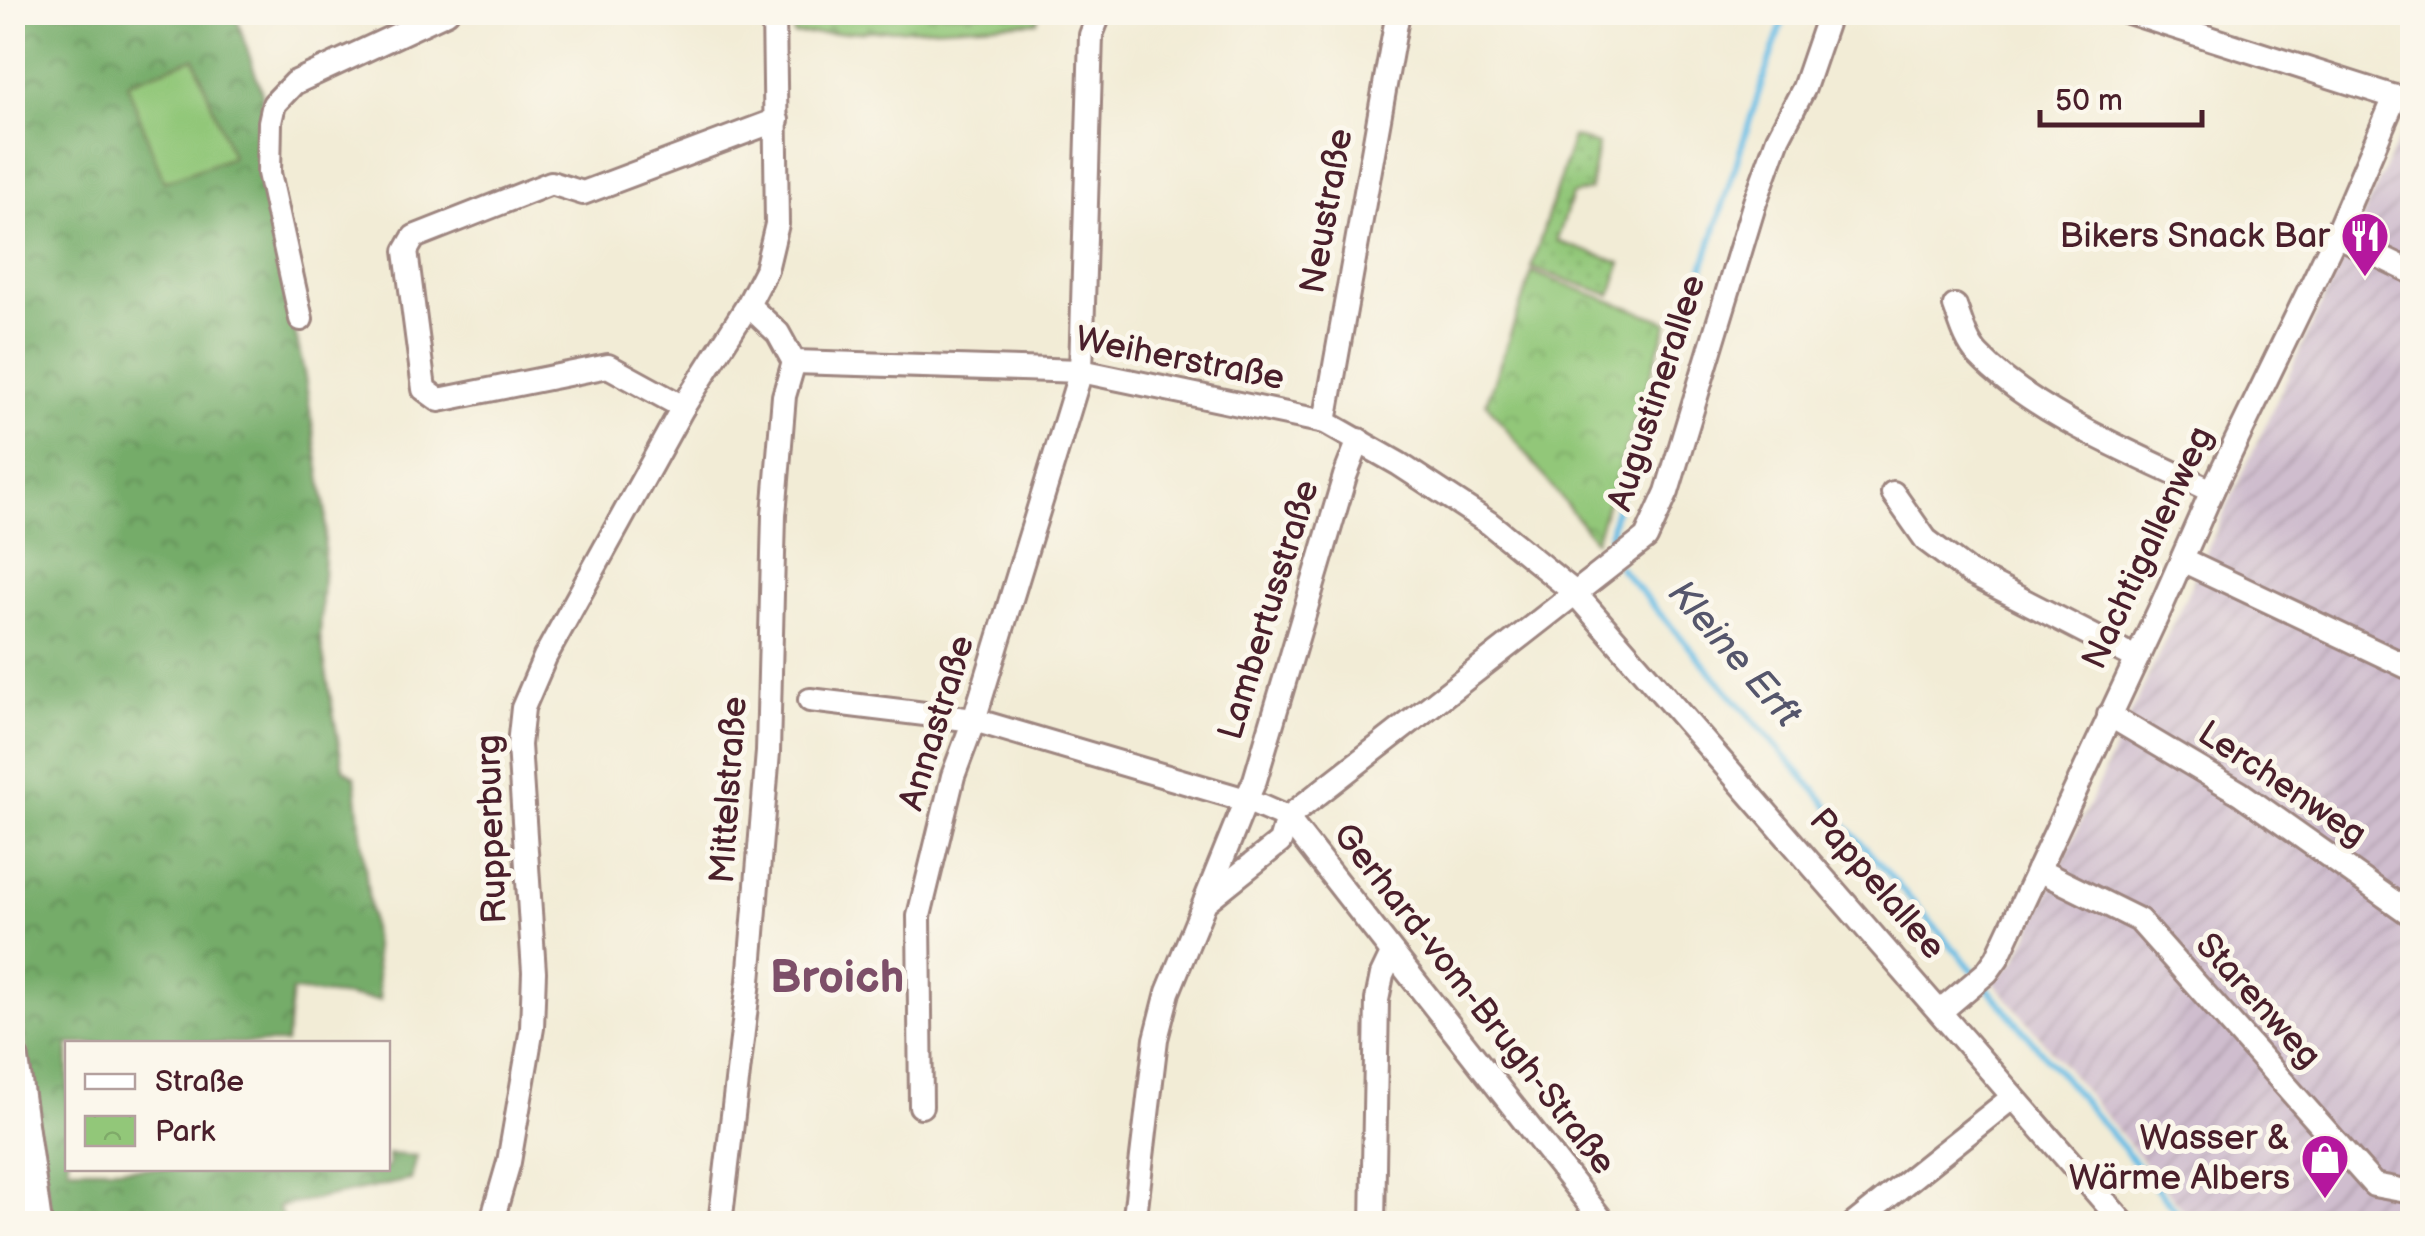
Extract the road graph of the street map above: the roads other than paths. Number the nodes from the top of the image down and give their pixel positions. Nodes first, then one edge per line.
1 (447, 12) edge
2 (774, 12) edge
3 (1100, 12) edge
4 (1398, 12) edge
5 (1830, 12) edge
6 (2128, 12) edge
7 (2404, 97) edge
8 (777, 120) junction
9 (2336, 234) junction
10 (2412, 272) edge
11 (748, 305) junction
12 (1955, 306) dead end
13 (301, 319) dead end
14 (794, 362) junction
15 (1081, 371) junction
16 (683, 408) junction
17 (1325, 422) junction
18 (1359, 440) junction
19 (2212, 491) junction
20 (1893, 493) dead end
21 (2182, 560) junction
22 (1574, 592) junction
23 (2136, 658) junction
24 (2412, 669) edge
25 (810, 700) dead end
26 (2109, 715) junction
27 (974, 720) junction
28 (1246, 800) junction
29 (1287, 818) junction
30 (2038, 870) junction
31 (1205, 902) junction
32 (2412, 915) edge
33 (1392, 954) junction
34 (1942, 1011) junction
35 (12, 1060) edge
36 (2013, 1097) junction
37 (921, 1106) dead end
38 (2412, 1192) edge
39 (35, 1224) edge
40 (491, 1224) edge
41 (720, 1224) edge
42 (1134, 1224) edge
43 (1373, 1224) edge
44 (1606, 1224) edge
45 (1854, 1224) edge
46 (2124, 1224) edge

1 - 13 street
2 - 8 street, Rupperburg
3 - 15 street, Annastraße
4 - 17 street, Neustraße
5 - 22 street, Augustinerallee
6 - 7 street
7 - 9 street, Nachtigallenweg
8 - 11 street, Rupperburg
8 - 16 street
9 - 10 street
9 - 19 street, Nachtigallenweg
11 - 14 street
11 - 16 street, Rupperburg
12 - 19 street
14 - 15 street, Weiherstraße
14 - 41 street, Mittelstraße
15 - 17 street, Weiherstraße
15 - 27 street, Annastraße
16 - 40 street, Rupperburg
17 - 18 street, Weiherstraße
18 - 22 street, Weiherstraße
18 - 28 street, Lambertusstraße
19 - 21 street, Nachtigallenweg
20 - 23 street
21 - 23 street, Nachtigallenweg
21 - 24 street
22 - 29 street, Augustinerallee
22 - 34 street, Pappelallee
23 - 26 street, Nachtigallenweg
25 - 27 street
26 - 30 street, Nachtigallenweg
26 - 32 street, Lerchenweg
27 - 28 street
27 - 37 street, Annastraße
28 - 29 street
28 - 31 street, Augustinerallee
29 - 31 street, Augustinerallee
29 - 33 street, Gerhard-vom-Brugh-Straße
30 - 34 street, Nachtigallenweg
30 - 38 street, Starenweg
31 - 42 street, Augustinerallee
33 - 43 street
33 - 44 street, Gerhard-vom-Brugh-Straße
34 - 36 street, Pappelallee
35 - 39 main road
36 - 45 street
36 - 46 street, Pappelallee

